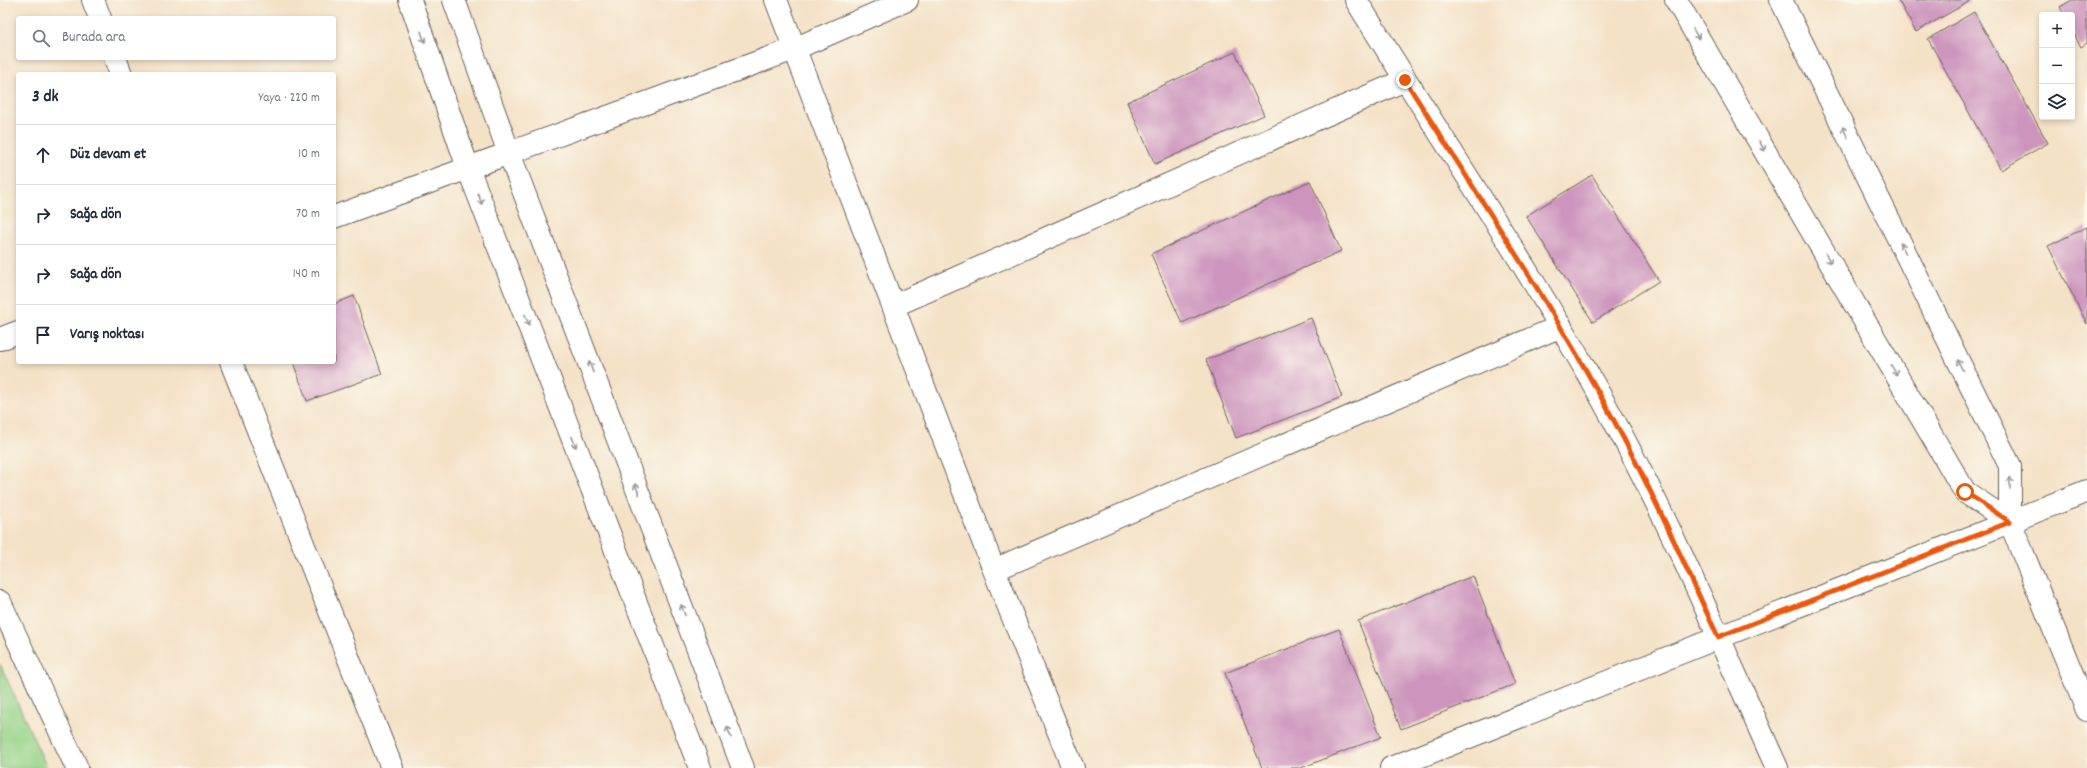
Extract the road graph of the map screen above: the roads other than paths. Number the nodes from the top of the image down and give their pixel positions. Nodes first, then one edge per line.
1 (93, 0) edge
2 (410, 0) edge
3 (454, 0) edge
4 (776, 0) edge
5 (907, 0) edge
6 (1356, 0) edge
7 (1676, 0) edge
8 (1780, 0) edge
9 (99, 16) edge
10 (794, 49) junction
11 (116, 60) edge
12 (120, 72) edge
13 (1405, 80) junction
14 (509, 153) junction
15 (468, 168) junction
16 (336, 216) edge
17 (893, 306) junction
18 (1560, 326) junction
19 (16, 333) edge
20 (0, 339) edge
21 (232, 364) edge
22 (2087, 491) edge
23 (2010, 522) junction
24 (994, 570) junction
25 (0, 602) edge
26 (1718, 637) junction
27 (2087, 710) edge
28 (77, 768) edge
29 (392, 768) edge
30 (700, 768) edge
31 (743, 768) edge
32 (1073, 768) edge
33 (1391, 768) edge
34 (1777, 768) edge

1 - 9 street
2 -> 15 street
3 - 14 street
4 - 10 street
5 - 10 street
6 - 13 street
7 -> 23 street
23 -> 8 street
10 - 14 street
10 - 17 street
11 - 12 street
13 - 17 street
13 - 18 street
14 - 15 street
31 -> 14 street
15 - 16 street
15 -> 30 street
17 - 24 street
18 - 24 street
18 - 26 street
19 - 20 street
21 - 29 street
22 - 23 street
23 - 26 street
23 - 27 street
24 - 32 street
25 - 28 street
26 - 33 street
26 - 34 street

